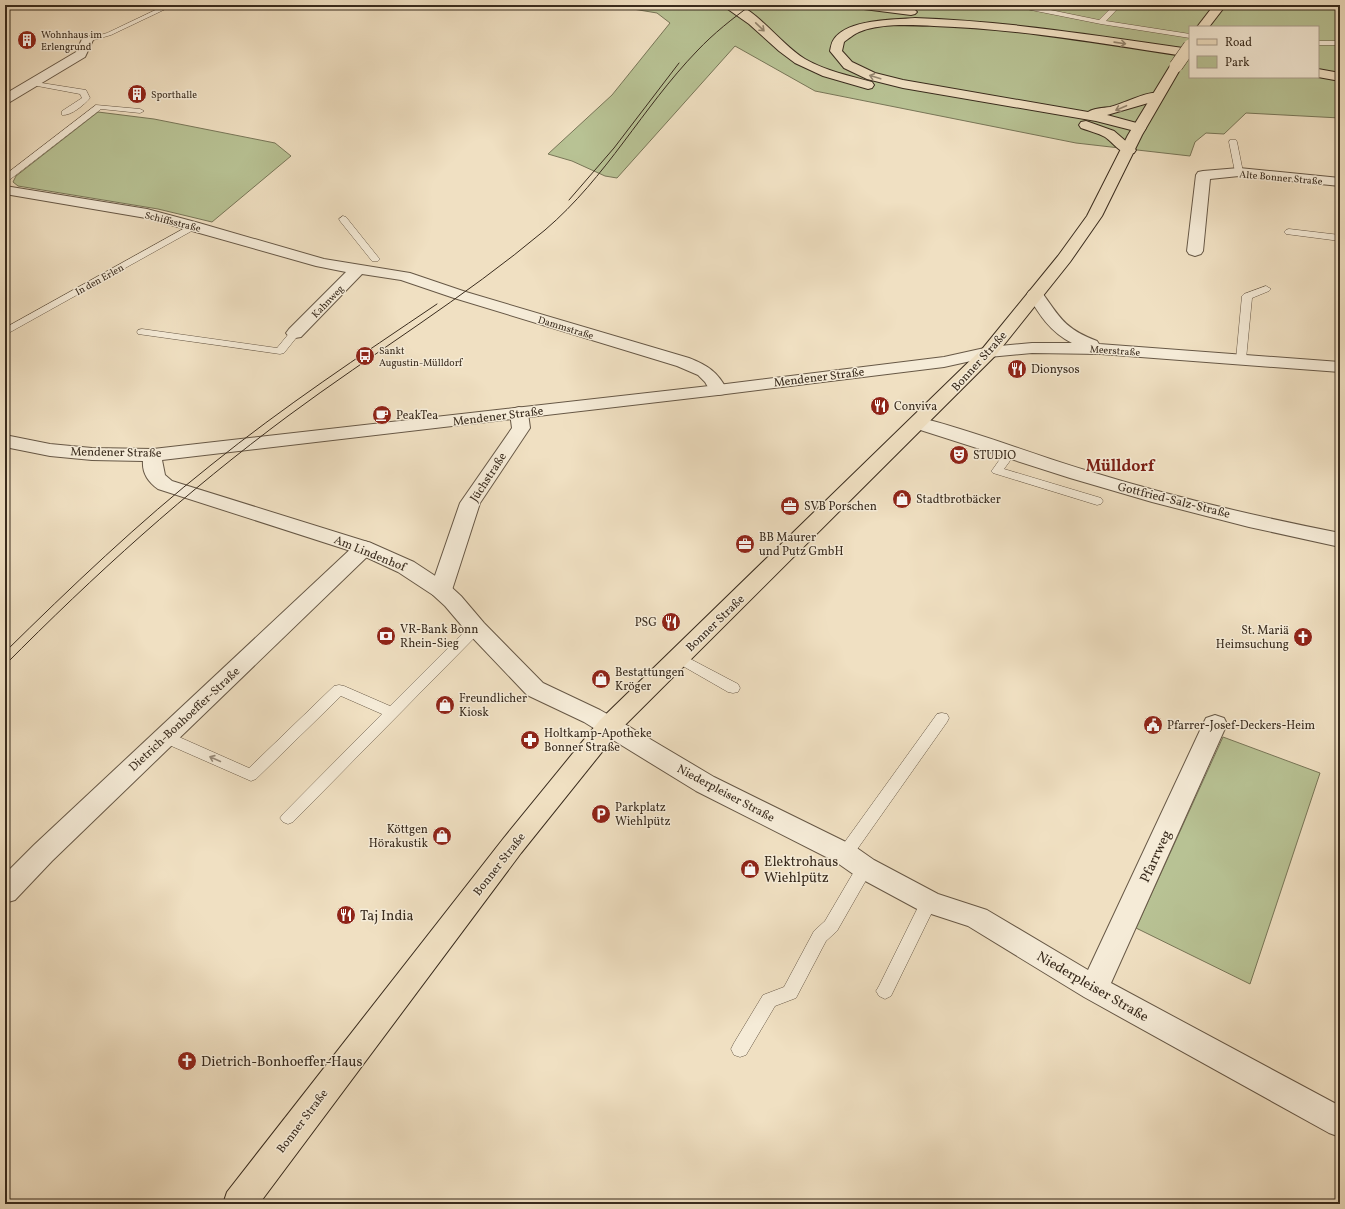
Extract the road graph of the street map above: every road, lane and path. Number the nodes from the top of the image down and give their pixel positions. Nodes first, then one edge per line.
1 (171, 5) edge
2 (728, 5) edge
3 (856, 5) edge
4 (1016, 5) edge
5 (1118, 5) edge
6 (1220, 5) edge
7 (979, 14) dead end
8 (1101, 22) junction
9 (1204, 26) edge
10 (1189, 36) edge
11 (1081, 37) junction
12 (87, 40) joint
13 (1319, 43) edge
14 (1340, 43) edge
15 (1189, 45) edge
16 (1189, 46) edge
17 (1189, 53) edge
18 (1319, 64) edge
19 (1340, 67) edge
20 (1319, 73) edge
21 (1340, 77) edge
22 (32, 83) junction
23 (1157, 96) junction
24 (5, 99) edge
25 (140, 111) dead end
26 (65, 113) dead end
27 (1078, 118) junction
28 (1139, 128) junction
29 (1232, 142) dead end
30 (1129, 150) junction
31 (1239, 172) junction
32 (5, 179) edge
33 (1340, 182) edge
34 (5, 190) edge
35 (343, 219) dead end
36 (194, 226) junction
37 (1290, 232) dead end
38 (1340, 238) edge
39 (1195, 251) dead end
40 (375, 259) junction
41 (339, 265) junction
42 (359, 268) junction
43 (404, 276) junction
44 (1266, 289) dead end
45 (1035, 294) junction
46 (5, 332) edge
47 (142, 332) dead end
48 (295, 333) joint
49 (1101, 349) junction
50 (989, 352) junction
51 (1241, 359) junction
52 (1340, 367) edge
53 (718, 390) junction
54 (519, 413) junction
55 (918, 423) junction
56 (5, 441) edge
57 (1009, 454) junction
58 (153, 455) junction
59 (1097, 501) dead end
60 (1340, 540) edge
61 (364, 548) junction
62 (441, 590) junction
63 (476, 628) junction
64 (679, 658) junction
65 (733, 688) dead end
66 (392, 713) junction
67 (942, 718) dead end
68 (1215, 724) dead end
69 (609, 726) junction
70 (165, 737) junction
71 (288, 818) dead end
72 (855, 861) junction
73 (5, 892) edge
74 (929, 902) junction
75 (1094, 988) junction
76 (884, 991) dead end
77 (740, 1049) dead end
78 (1340, 1122) edge
79 (238, 1204) edge

1 - 12 lane
2 -> 27 main road
3 - 11 main road
4 - 8 lane
5 - 8 lane
6 - 9 main road
7 - 15 main road
8 - 10 lane
11 -> 17 main road
27 -> 11 main road
12 - 22 street
13 - 14 lane
16 - 23 main road, Bonner Straße, bridge
18 - 19 main road
20 - 21 main road
22 - 24 street
22 - 26 lane
23 -> 27 main road
23 - 28 main road, Bonner Straße
25 - 32 lane
27 - 28 main road
27 - 30 main road
28 - 30 main road, Bonner Straße
29 - 31 lane
30 - 45 main road, Bonner Straße
31 - 33 street, Alte Bonner Straße
31 - 39 street, Alte Bonner Straße
34 - 36 street, Schiffsstraße
35 - 40 lane, Dammstraße
36 - 41 street, Schiffsstraße
36 - 46 lane, In den Erlen
37 - 38 lane
40 - 41 street, Schiffsstraße
40 - 43 street, Dammstraße
41 - 42 street, Schiffsstraße
42 - 43 street, Dammstraße
42 - 48 street, Kahnweg
43 - 53 street, Dammstraße
44 - 51 lane
45 - 49 street
45 - 50 main road, Bonner Straße
47 - 48 lane
49 - 50 street, Meerstraße
49 - 51 street, Meerstraße
50 - 53 street, Mendener Straße
50 - 55 main road, Bonner Straße
51 - 52 street, Meerstraße
53 - 54 street, Mendener Straße
54 - 58 street, Mendener Straße
54 - 62 street, Jüchstraße
55 - 57 street, Gottfried-Salz-Straße
55 - 64 main road, Bonner Straße
56 - 58 street, Mendener Straße
57 - 59 lane
57 - 60 street, Gottfried-Salz-Straße
58 - 61 street, Am Lindenhof
61 - 62 street, Am Lindenhof
61 - 70 street, Dietrich-Bonhoeffer-Straße
62 - 63 street, Am Lindenhof
63 - 66 lane
63 - 69 street, Am Lindenhof
64 - 65 lane
64 - 69 main road, Bonner Straße
66 -> 70 lane
66 - 71 lane
67 - 72 lane
68 - 75 street, Pfarrweg
69 - 72 street, Niederpleiser Straße
69 - 79 main road, Bonner Straße
70 - 73 street, Dietrich-Bonhoeffer-Straße
72 - 74 street, Niederpleiser Straße
72 - 77 lane
74 - 75 street, Niederpleiser Straße
74 - 76 lane
75 - 78 street, Niederpleiser Straße

